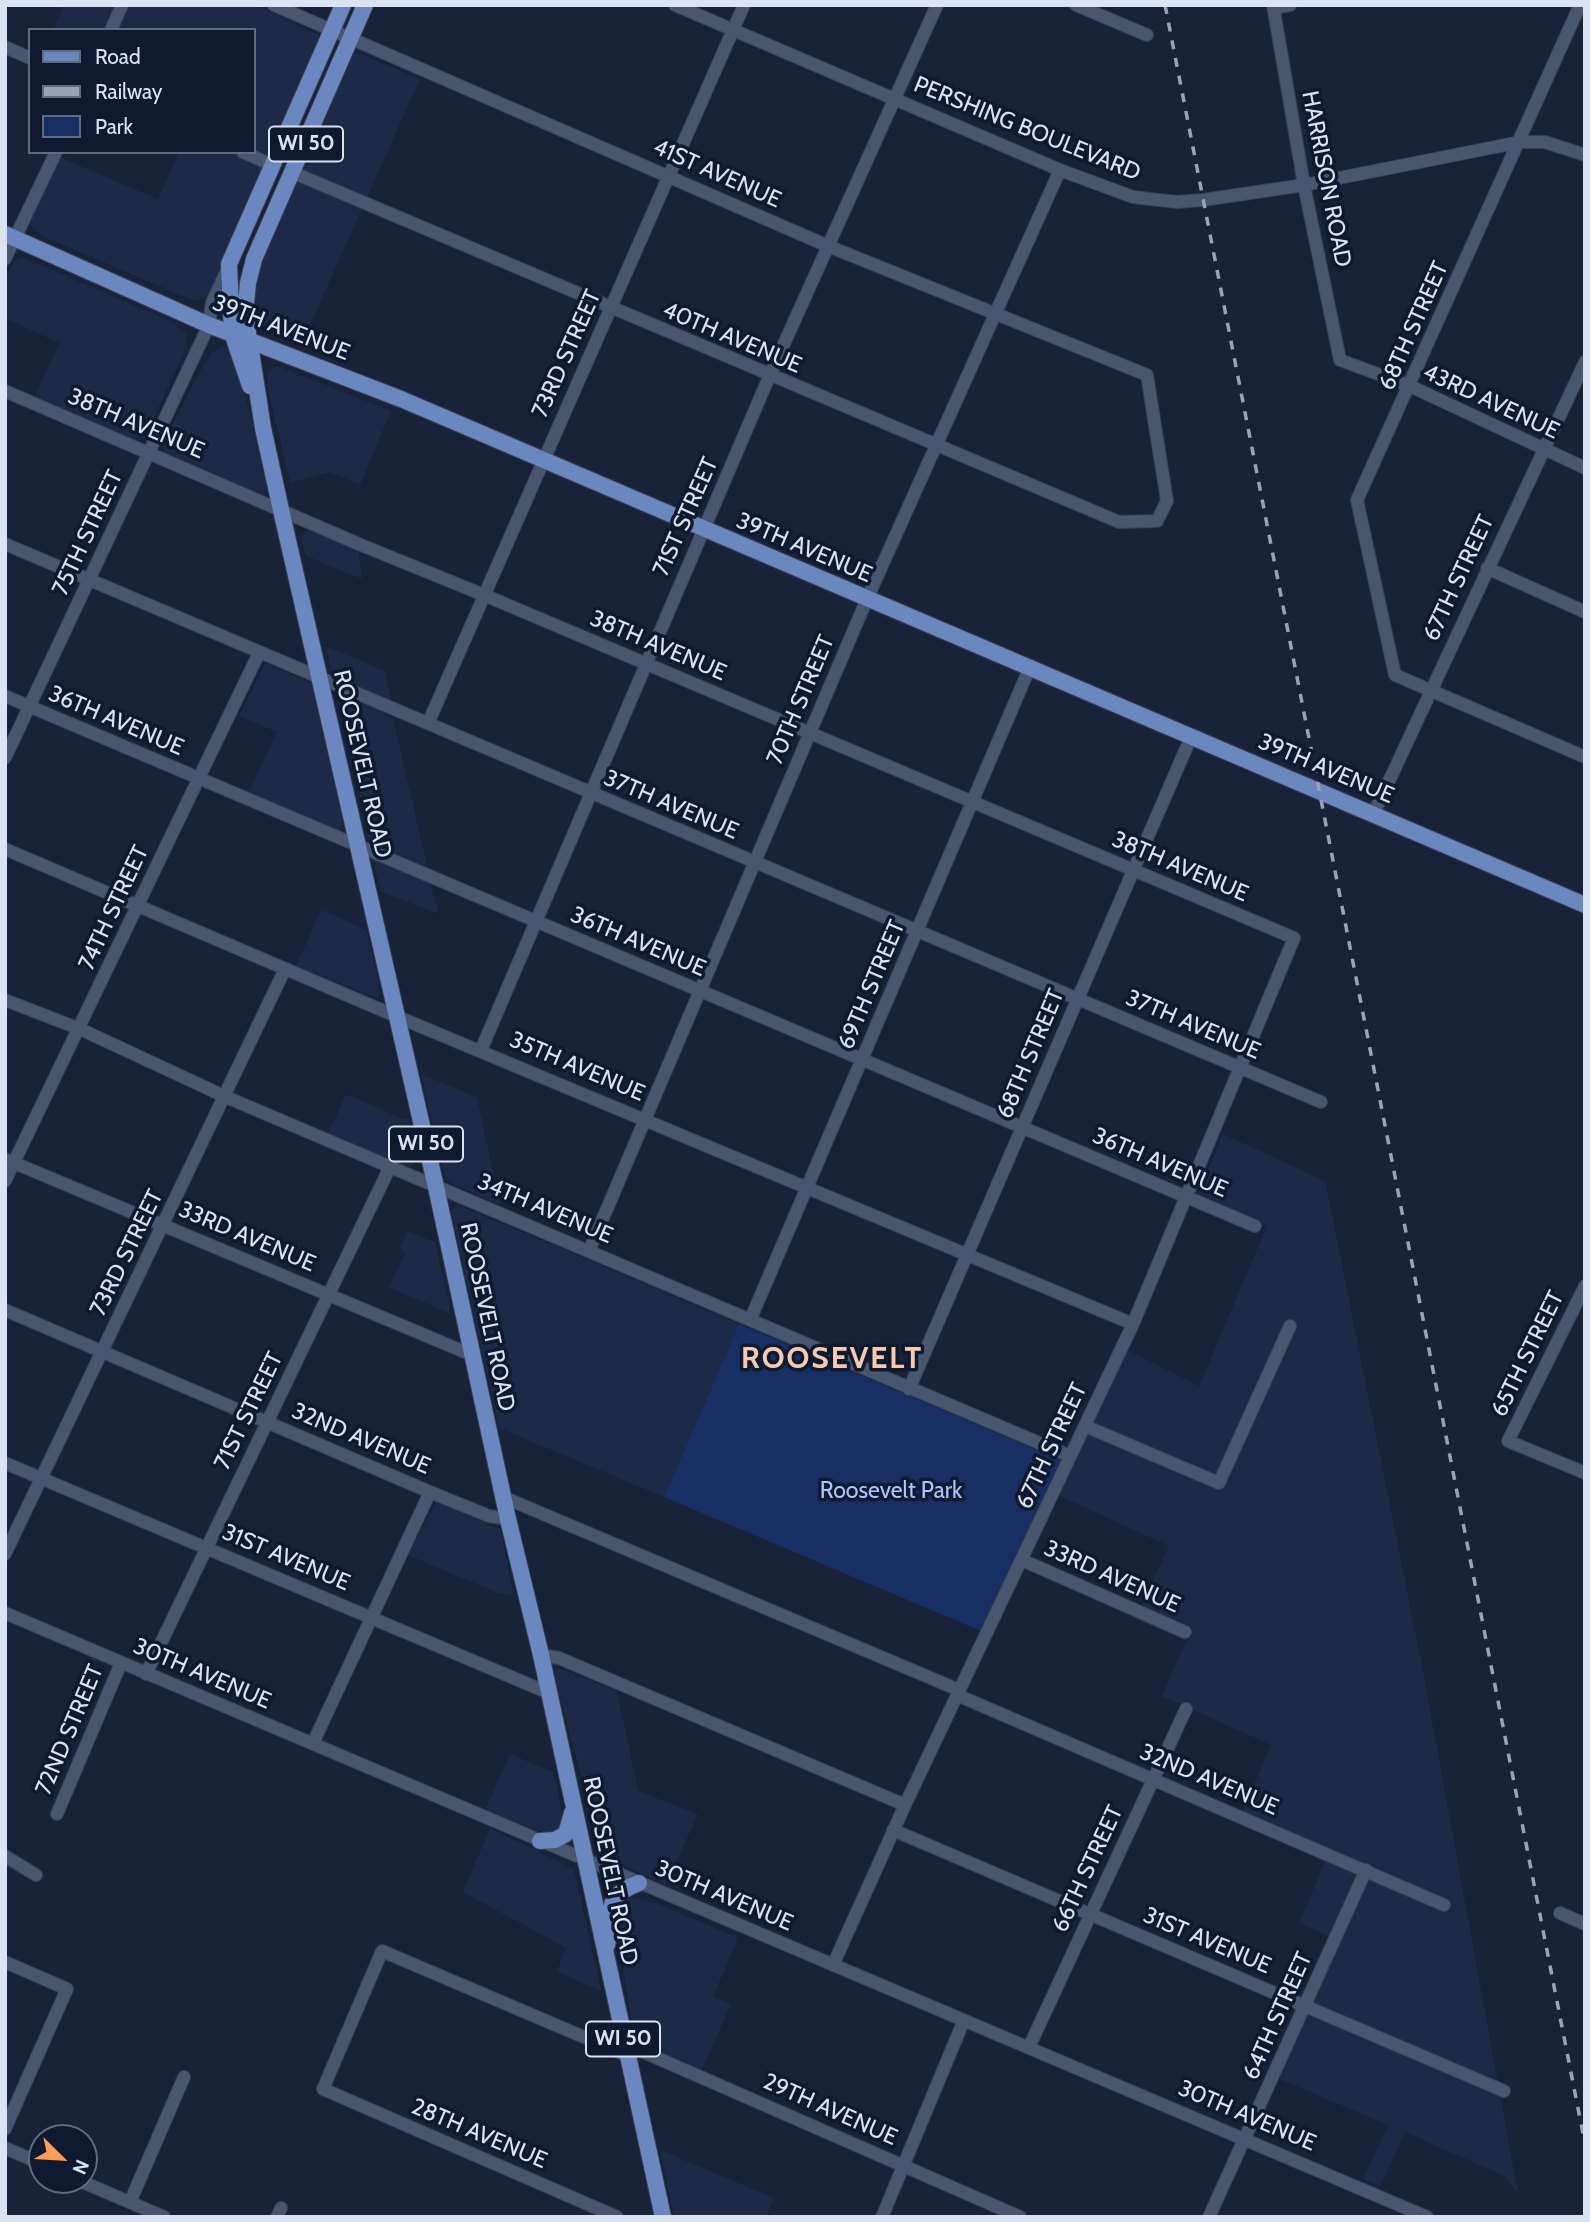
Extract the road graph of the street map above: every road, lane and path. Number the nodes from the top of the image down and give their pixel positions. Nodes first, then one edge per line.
1 (122, 5) edge
2 (274, 5) edge
3 (342, 5) edge
4 (365, 5) edge
5 (675, 5) edge
6 (744, 5) edge
7 (937, 5) edge
8 (1076, 5) edge
9 (1290, 5) edge
10 (1274, 7) edge
11 (1575, 7) edge
12 (290, 10) edge
13 (112, 28) edge
14 (733, 30) junction
15 (331, 32) junction
16 (1147, 35) dead end
17 (350, 40) junction
18 (5, 47) edge
19 (28, 57) edge
20 (894, 99) junction
21 (1520, 142) junction
22 (55, 154) edge
23 (247, 154) edge
24 (1585, 155) edge
25 (272, 165) junction
26 (1060, 170) junction
27 (294, 173) junction
28 (669, 176) junction
29 (1304, 185) junction
30 (10, 236) edge
31 (828, 246) junction
32 (5, 259) edge
33 (229, 264) junction
34 (248, 282) junction
35 (611, 308) junction
36 (231, 309) junction
37 (995, 312) junction
38 (209, 325) junction
39 (232, 333) junction
40 (250, 340) junction
41 (1340, 360) joint
42 (1585, 362) edge
43 (769, 377) junction
44 (1409, 386) junction
45 (5, 391) edge
46 (263, 428) junction
47 (936, 447) junction
48 (1542, 449) junction
49 (149, 452) junction
50 (544, 460) junction
51 (1585, 468) edge
52 (281, 510) junction
53 (1157, 521) joint
54 (704, 529) junction
55 (5, 544) edge
56 (1487, 568) junction
57 (90, 579) junction
58 (484, 594) junction
59 (867, 599) junction
60 (1585, 612) edge
61 (259, 653) junction
62 (646, 665) junction
63 (1030, 667) junction
64 (319, 677) junction
65 (1430, 690) junction
66 (5, 696) edge
67 (30, 707) junction
68 (429, 721) junction
69 (808, 734) junction
70 (1191, 737) junction
71 (1585, 757) edge
72 (5, 758) edge
73 (199, 779) junction
74 (591, 794) junction
75 (971, 803) junction
76 (1374, 813) junction
77 (356, 846) junction
78 (5, 849) edge
79 (753, 863) junction
80 (1133, 870) junction
81 (1585, 905) edge
82 (139, 907) junction
83 (536, 921) junction
84 (917, 930) junction
85 (1294, 938) joint
86 (285, 969) junction
87 (698, 991) junction
88 (1077, 999) junction
89 (5, 1000) edge
90 (398, 1017) junction
91 (80, 1029) junction
92 (481, 1050) junction
93 (863, 1059) junction
94 (1241, 1068) junction
95 (226, 1097) junction
96 (1321, 1102) dead end
97 (644, 1118) junction
98 (1022, 1127) junction
99 (10, 1161) edge
100 (390, 1167) junction
101 (5, 1181) edge
102 (436, 1187) junction
103 (807, 1189) junction
104 (1187, 1197) junction
105 (163, 1225) junction
106 (1255, 1226) dead end
107 (589, 1251) junction
108 (966, 1256) junction
109 (1585, 1286) edge
110 (328, 1294) junction
111 (5, 1310) edge
112 (751, 1318) junction
113 (1133, 1324) junction
114 (1290, 1326) dead end
115 (103, 1352) junction
116 (472, 1355) junction
117 (909, 1389) junction
118 (267, 1422) junction
119 (1085, 1426) junction
120 (1070, 1456) junction
121 (5, 1463) edge
122 (1585, 1473) edge
123 (41, 1479) junction
124 (430, 1492) junction
125 (503, 1497) junction
126 (508, 1519) junction
127 (207, 1548) junction
128 (5, 1554) edge
129 (1022, 1560) junction
130 (5, 1613) edge
131 (372, 1617) junction
132 (1185, 1632) dead end
133 (541, 1655) junction
134 (121, 1663) junction
135 (146, 1674) junction
136 (549, 1693) junction
137 (958, 1693) junction
138 (1186, 1709) dead end
139 (313, 1743) junction
140 (1154, 1779) junction
141 (905, 1805) junction
142 (573, 1807) junction
143 (57, 1814) dead end
144 (893, 1830) junction
145 (540, 1841) junction
146 (5, 1856) edge
147 (585, 1861) junction
148 (1366, 1870) junction
149 (36, 1875) dead end
150 (639, 1883) junction
151 (1444, 1905) dead end
152 (1560, 1913) dead end
153 (1090, 1915) junction
154 (1585, 1924) edge
155 (605, 1954) junction
156 (5, 1962) edge
157 (833, 1965) junction
158 (1306, 2005) junction
159 (964, 2021) junction
160 (1029, 2047) junction
161 (625, 2049) junction
162 (184, 2077) dead end
163 (323, 2089) joint
164 (1504, 2091) dead end
165 (5, 2129) edge
166 (1245, 2138) junction
167 (5, 2148) edge
168 (28, 2158) edge
169 (903, 2165) junction
170 (98, 2188) edge
171 (130, 2202) junction
172 (164, 2217) edge
173 (617, 2217) edge
174 (663, 2217) edge
175 (882, 2217) edge
176 (1020, 2217) edge
177 (1209, 2217) edge
178 (1427, 2217) edge

1 - 13 street
2 - 12 street, 41ST AVENUE
3 - 15 main road, WI 50
4 - 17 main road, WI 50
5 - 14 street, PERSHING BOULEVARD
6 - 14 street, 73RD STREET
7 - 20 street, 71ST STREET
8 - 16 street
9 - 10 street
10 - 29 street, HARRISON ROAD
11 - 21 street, 68TH STREET
12 - 15 street, 41ST AVENUE
14 - 20 street, PERSHING BOULEVARD
14 - 28 street, 73RD STREET
15 - 17 street, 41ST AVENUE
15 - 25 main road, WI 50
17 - 27 main road, WI 50
17 - 28 street, 41ST AVENUE
18 - 19 street
20 - 26 street, PERSHING BOULEVARD
20 - 31 street, 71ST STREET
21 - 24 street, PERSHING BOULEVARD
21 - 29 street, PERSHING BOULEVARD
21 - 44 street, 68TH STREET
22 - 30 street
23 - 25 street
25 - 33 main road, WI 50
26 - 29 street, PERSHING BOULEVARD
26 - 37 street, 70TH STREET
27 - 34 main road, WI 50
27 - 35 street, 40TH AVENUE
28 - 31 street, 41ST AVENUE
28 - 35 street, 73RD STREET
29 - 41 street, HARRISON ROAD
30 - 32 street
30 - 38 main road, 39TH AVENUE
31 - 37 street, 41ST AVENUE
31 - 43 street, 71ST STREET
33 - 36 main road, WI 50
33 - 38 street, 75TH STREET
34 - 36 street, 75TH STREET
34 - 40 main road, WI 50
35 - 43 street, 40TH AVENUE
35 - 50 street, 73RD STREET
36 - 38 street, 75TH STREET
36 - 39 main road, WI 50
37 - 47 street, 70TH STREET
37 - 53 street, 41ST AVENUE
38 - 39 main road, 39TH AVENUE
38 - 49 street, 75TH STREET
39 - 40 main road, 39TH AVENUE
39 - 46 main road, WI 50
40 - 46 main road, WI 50
40 - 50 main road, 39TH AVENUE
41 - 44 street, 43RD AVENUE
42 - 48 street, 67TH STREET
43 - 47 street, 40TH AVENUE
43 - 54 street, 71ST STREET
44 - 48 street, 43RD AVENUE
44 - 65 street, 68TH STREET
45 - 49 street, 38TH AVENUE
46 - 52 main road, ROOSEVELT ROAD / WI 50
47 - 53 street, 40TH AVENUE
47 - 59 street, 70TH STREET
48 - 51 street, 43RD AVENUE
48 - 56 street, 67TH STREET
49 - 52 street, 38TH AVENUE
49 - 57 street, 75TH STREET
50 - 54 main road, 39TH AVENUE
50 - 58 street, 73RD STREET
52 - 58 street, 38TH AVENUE
52 - 64 main road, ROOSEVELT ROAD / WI 50
54 - 59 main road, 39TH AVENUE
54 - 62 street, 71ST STREET
55 - 57 street, 37TH AVENUE
56 - 60 street
56 - 65 street, 67TH STREET
57 - 61 street, 37TH AVENUE
57 - 67 street, 75TH STREET
58 - 62 street, 38TH AVENUE
58 - 68 street, 73RD STREET
59 - 63 main road, 39TH AVENUE
59 - 69 street, 70TH STREET
61 - 64 street, 37TH AVENUE
61 - 73 street, 74TH STREET
62 - 69 street, 38TH AVENUE
62 - 74 street, 71ST STREET
63 - 70 main road, 39TH AVENUE
63 - 75 street, 69TH STREET
64 - 68 street, 37TH AVENUE
64 - 77 main road, ROOSEVELT ROAD / WI 50
65 - 71 street
65 - 76 street, 67TH STREET
66 - 67 street, 36TH AVENUE
67 - 72 street, 75TH STREET
67 - 73 street, 36TH AVENUE
68 - 74 street, 37TH AVENUE
69 - 75 street, 38TH AVENUE
69 - 79 street, 70TH STREET
70 - 76 main road, 39TH AVENUE
70 - 80 street, 68TH STREET
73 - 77 street, 36TH AVENUE
73 - 82 street, 74TH STREET
74 - 79 street, 37TH AVENUE
74 - 83 street, 71ST STREET
75 - 80 street, 38TH AVENUE
75 - 84 street, 69TH STREET
76 - 81 main road, 39TH AVENUE
77 - 83 street, 36TH AVENUE
77 - 90 main road, ROOSEVELT ROAD / WI 50
78 - 82 street, 35TH AVENUE
79 - 84 street, 37TH AVENUE
79 - 87 street, 70TH STREET
80 - 85 street, 38TH AVENUE
80 - 88 street, 68TH STREET
82 - 86 street, 35TH AVENUE
82 - 91 street, 74TH STREET
83 - 87 street, 36TH AVENUE
83 - 92 street, 71ST STREET
84 - 88 street, 37TH AVENUE
84 - 93 street, 69TH STREET
85 - 94 street, 67TH STREET
86 - 90 street, 35TH AVENUE
86 - 95 street, 73RD STREET
87 - 93 street, 36TH AVENUE
87 - 97 street, 70TH STREET
88 - 94 street, 37TH AVENUE
88 - 98 street, 68TH STREET
89 - 91 street, 34TH AVENUE
90 - 92 street, 35TH AVENUE
90 - 102 main road, ROOSEVELT ROAD / WI 50
91 - 95 street, 34TH AVENUE
91 - 99 street, 74TH STREET
92 - 97 street, 35TH AVENUE
93 - 98 street, 36TH AVENUE
93 - 103 street, 69TH STREET
94 - 96 street, 37TH AVENUE
94 - 104 street, 67TH STREET
95 - 100 street, 34TH AVENUE
95 - 105 street, 73RD STREET
97 - 103 street, 35TH AVENUE
97 - 107 street, 70TH STREET
98 - 104 street, 36TH AVENUE
98 - 108 street, 68TH STREET
99 - 101 street, 74TH STREET
99 - 105 street, 33RD AVENUE
100 - 102 street, 34TH AVENUE
100 - 110 street, 71ST STREET
102 - 107 street, 34TH AVENUE
102 - 116 main road, ROOSEVELT ROAD / WI 50
103 - 108 street, 35TH AVENUE
103 - 112 street, 69TH STREET
104 - 106 street, 36TH AVENUE
104 - 113 street, 67TH STREET
105 - 110 street, 33RD AVENUE
105 - 115 street, 73RD STREET
107 - 112 street, 34TH AVENUE
108 - 113 street, 35TH AVENUE
108 - 117 street, 68TH STREET
109 - 122 street, 65TH STREET
110 - 116 street, 33RD AVENUE
110 - 118 street, 71ST STREET
111 - 115 street, 32ND AVENUE
112 - 117 street, 34TH AVENUE
113 - 119 street, 67TH STREET
114 - 119 street
115 - 118 street, 32ND AVENUE
115 - 123 street, 73RD STREET
116 - 125 main road, ROOSEVELT ROAD / WI 50
117 - 120 street, 34TH AVENUE
118 - 124 street, 32ND AVENUE
118 - 127 street, 71ST STREET
119 - 120 street, 67TH STREET
120 - 129 street, 67TH STREET
121 - 123 street, 31ST AVENUE
123 - 127 street, 31ST AVENUE
123 - 128 street, 73RD STREET
124 - 126 street, 32ND AVENUE
124 - 131 street
125 - 126 main road, ROOSEVELT ROAD / WI 50
125 - 137 street, 32ND AVENUE
126 - 133 main road, ROOSEVELT ROAD / WI 50
127 - 131 street, 31ST AVENUE
127 - 135 street, 71ST STREET
129 - 132 street, 33RD AVENUE
129 - 137 street, 67TH STREET
130 - 134 street, 30TH AVENUE
131 - 136 street, 31ST AVENUE
131 - 139 street
133 - 136 main road, ROOSEVELT ROAD / WI 50
133 - 141 street
134 - 135 street, 30TH AVENUE
134 - 143 street, 72ND STREET
135 - 139 street, 30TH AVENUE
136 - 142 main road, ROOSEVELT ROAD / WI 50
137 - 140 street, 32ND AVENUE
137 - 141 street, 67TH STREET
138 - 140 street, 66TH STREET
139 - 145 street, 30TH AVENUE
140 - 148 street, 32ND AVENUE
140 - 153 street, 66TH STREET
141 - 144 street, 67TH STREET
142 - 145 main road
142 - 147 main road, ROOSEVELT ROAD / WI 50
144 - 153 street, 31ST AVENUE
144 - 157 street, 67TH STREET
145 - 147 street, 30TH AVENUE
146 - 149 street
147 - 150 street, 30TH AVENUE
147 - 155 main road, ROOSEVELT ROAD / WI 50
148 - 151 street, 32ND AVENUE
148 - 158 street, 64TH STREET
150 - 155 main road
150 - 157 street, 30TH AVENUE
152 - 154 street
153 - 158 street, 31ST AVENUE
153 - 160 street, 66TH STREET
155 - 161 main road, ROOSEVELT ROAD / WI 50
156 - 165 street
157 - 159 street, 30TH AVENUE
158 - 164 street, 31ST AVENUE
158 - 166 street, 64TH STREET
159 - 160 street, 30TH AVENUE
159 - 169 street
160 - 166 street, 30TH AVENUE
161 - 163 street, 29TH AVENUE
161 - 169 street, 29TH AVENUE
161 - 174 main road, ROOSEVELT ROAD / WI 50
162 - 171 street
163 - 173 street, 28TH AVENUE
166 - 177 street, 64TH STREET
166 - 178 street, 30TH AVENUE
167 - 168 street
169 - 175 street
169 - 176 street, 29TH AVENUE
170 - 171 street
171 - 172 street

